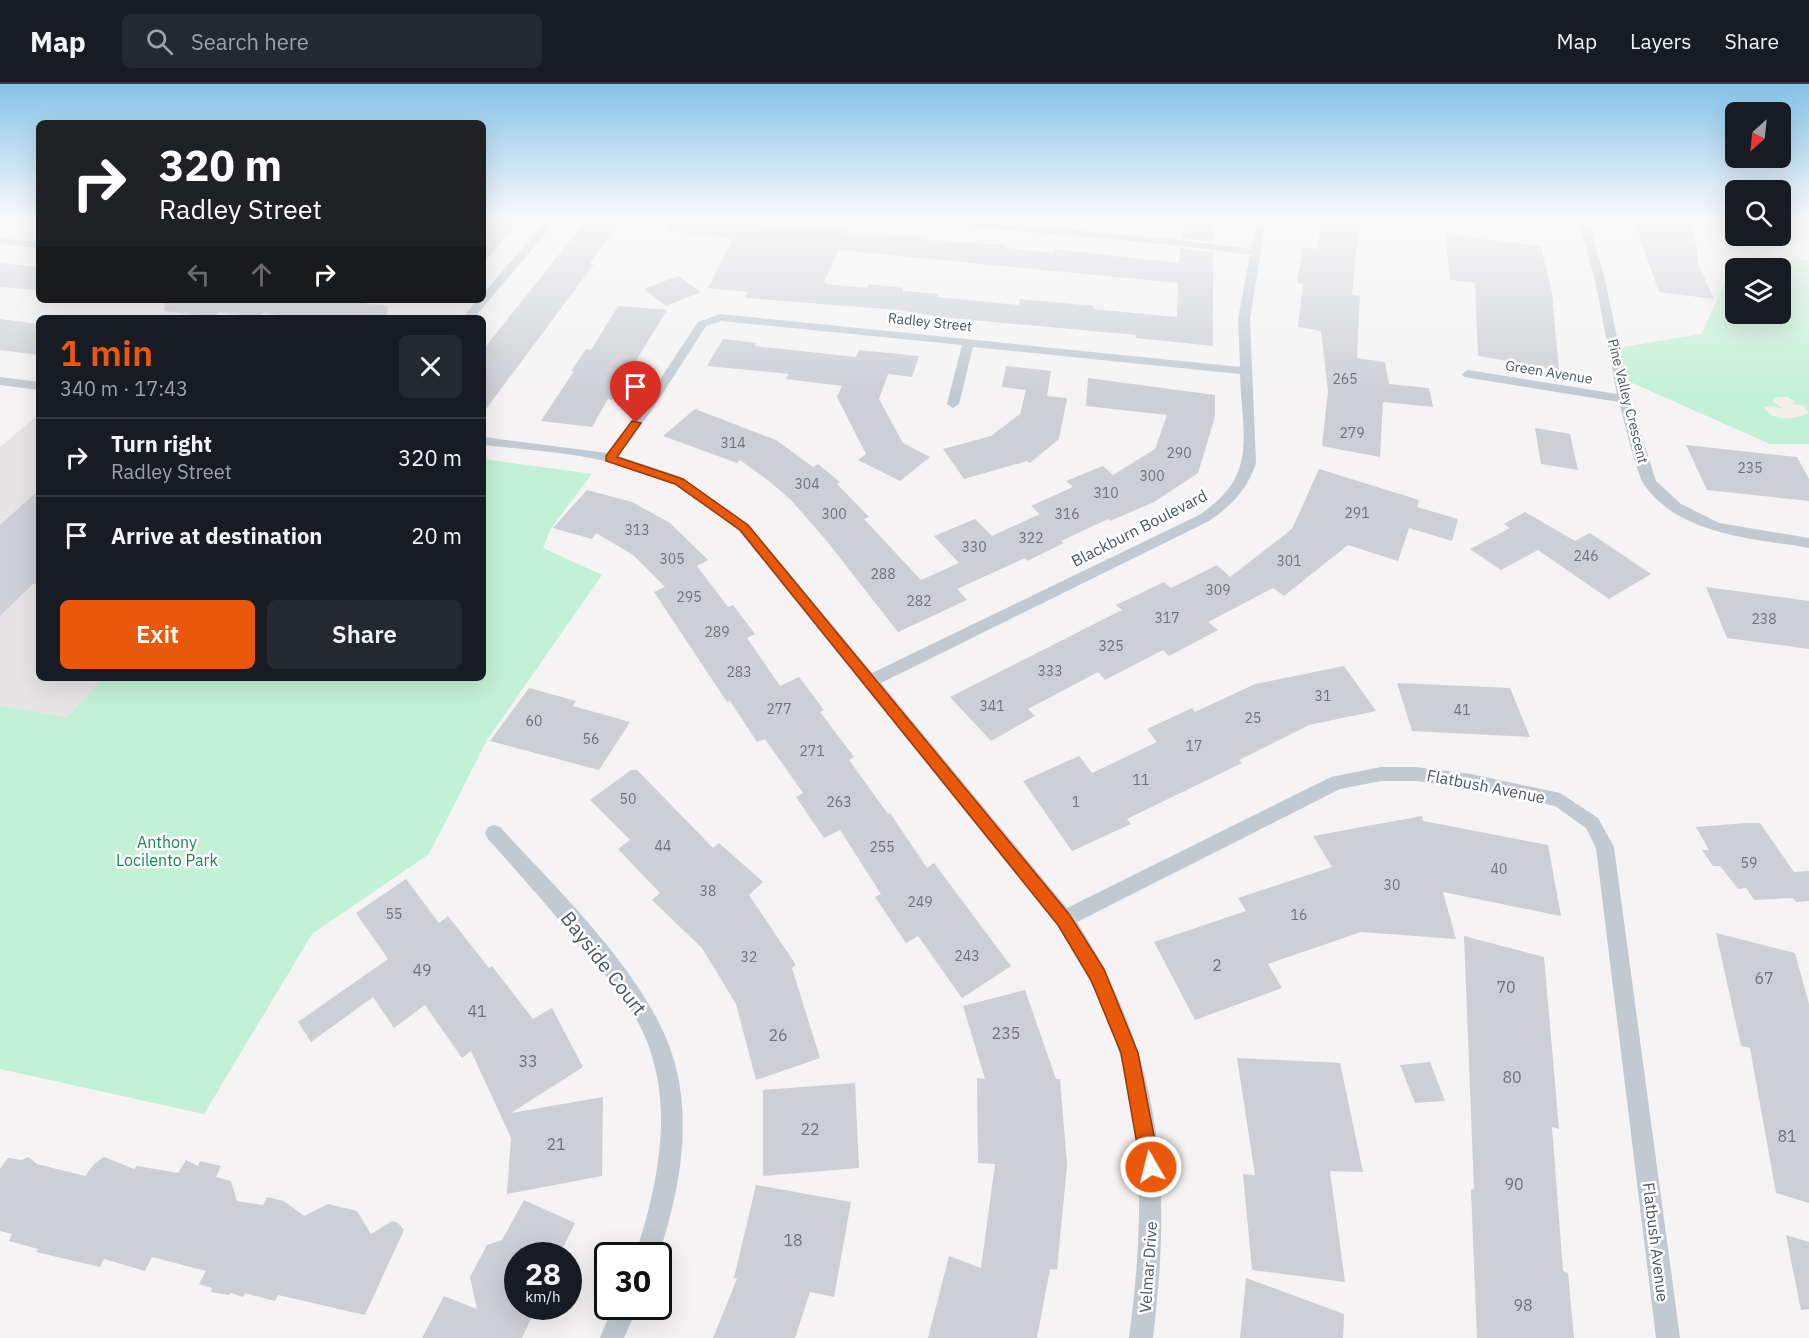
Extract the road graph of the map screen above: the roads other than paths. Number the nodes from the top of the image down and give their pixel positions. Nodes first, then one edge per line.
1 (499, 278) edge
2 (1251, 278) edge
3 (1599, 278) edge
4 (486, 292) edge
5 (969, 341) junction
6 (1246, 371) junction
7 (1468, 374) dead end
8 (0, 381) edge
9 (36, 386) edge
10 (1624, 399) junction
11 (953, 404) dead end
12 (486, 441) edge
13 (610, 458) junction
14 (1809, 543) edge
15 (871, 681) junction
16 (494, 833) dead end
17 (1064, 919) junction
18 (651, 1242) edge
19 (620, 1320) edge
20 (612, 1338) edge
21 (1141, 1338) edge
22 (1668, 1338) edge

1 - 4 street
2 - 6 street, Blackburn Boulevard
3 - 10 street, Pine Valley Crescent
5 - 6 street, Radley Street
5 - 11 street
5 - 13 street, Radley Street
6 - 15 street, Blackburn Boulevard
7 - 10 street, Green Avenue
8 - 9 street
10 - 14 street, Pine Valley Crescent
12 - 13 street, Velmar Drive
13 - 15 street, Velmar Drive
15 - 17 street, Velmar Drive
16 - 18 street, Bayside Court
17 - 21 street, Velmar Drive
17 - 22 street, Flatbush Avenue
19 - 20 street

